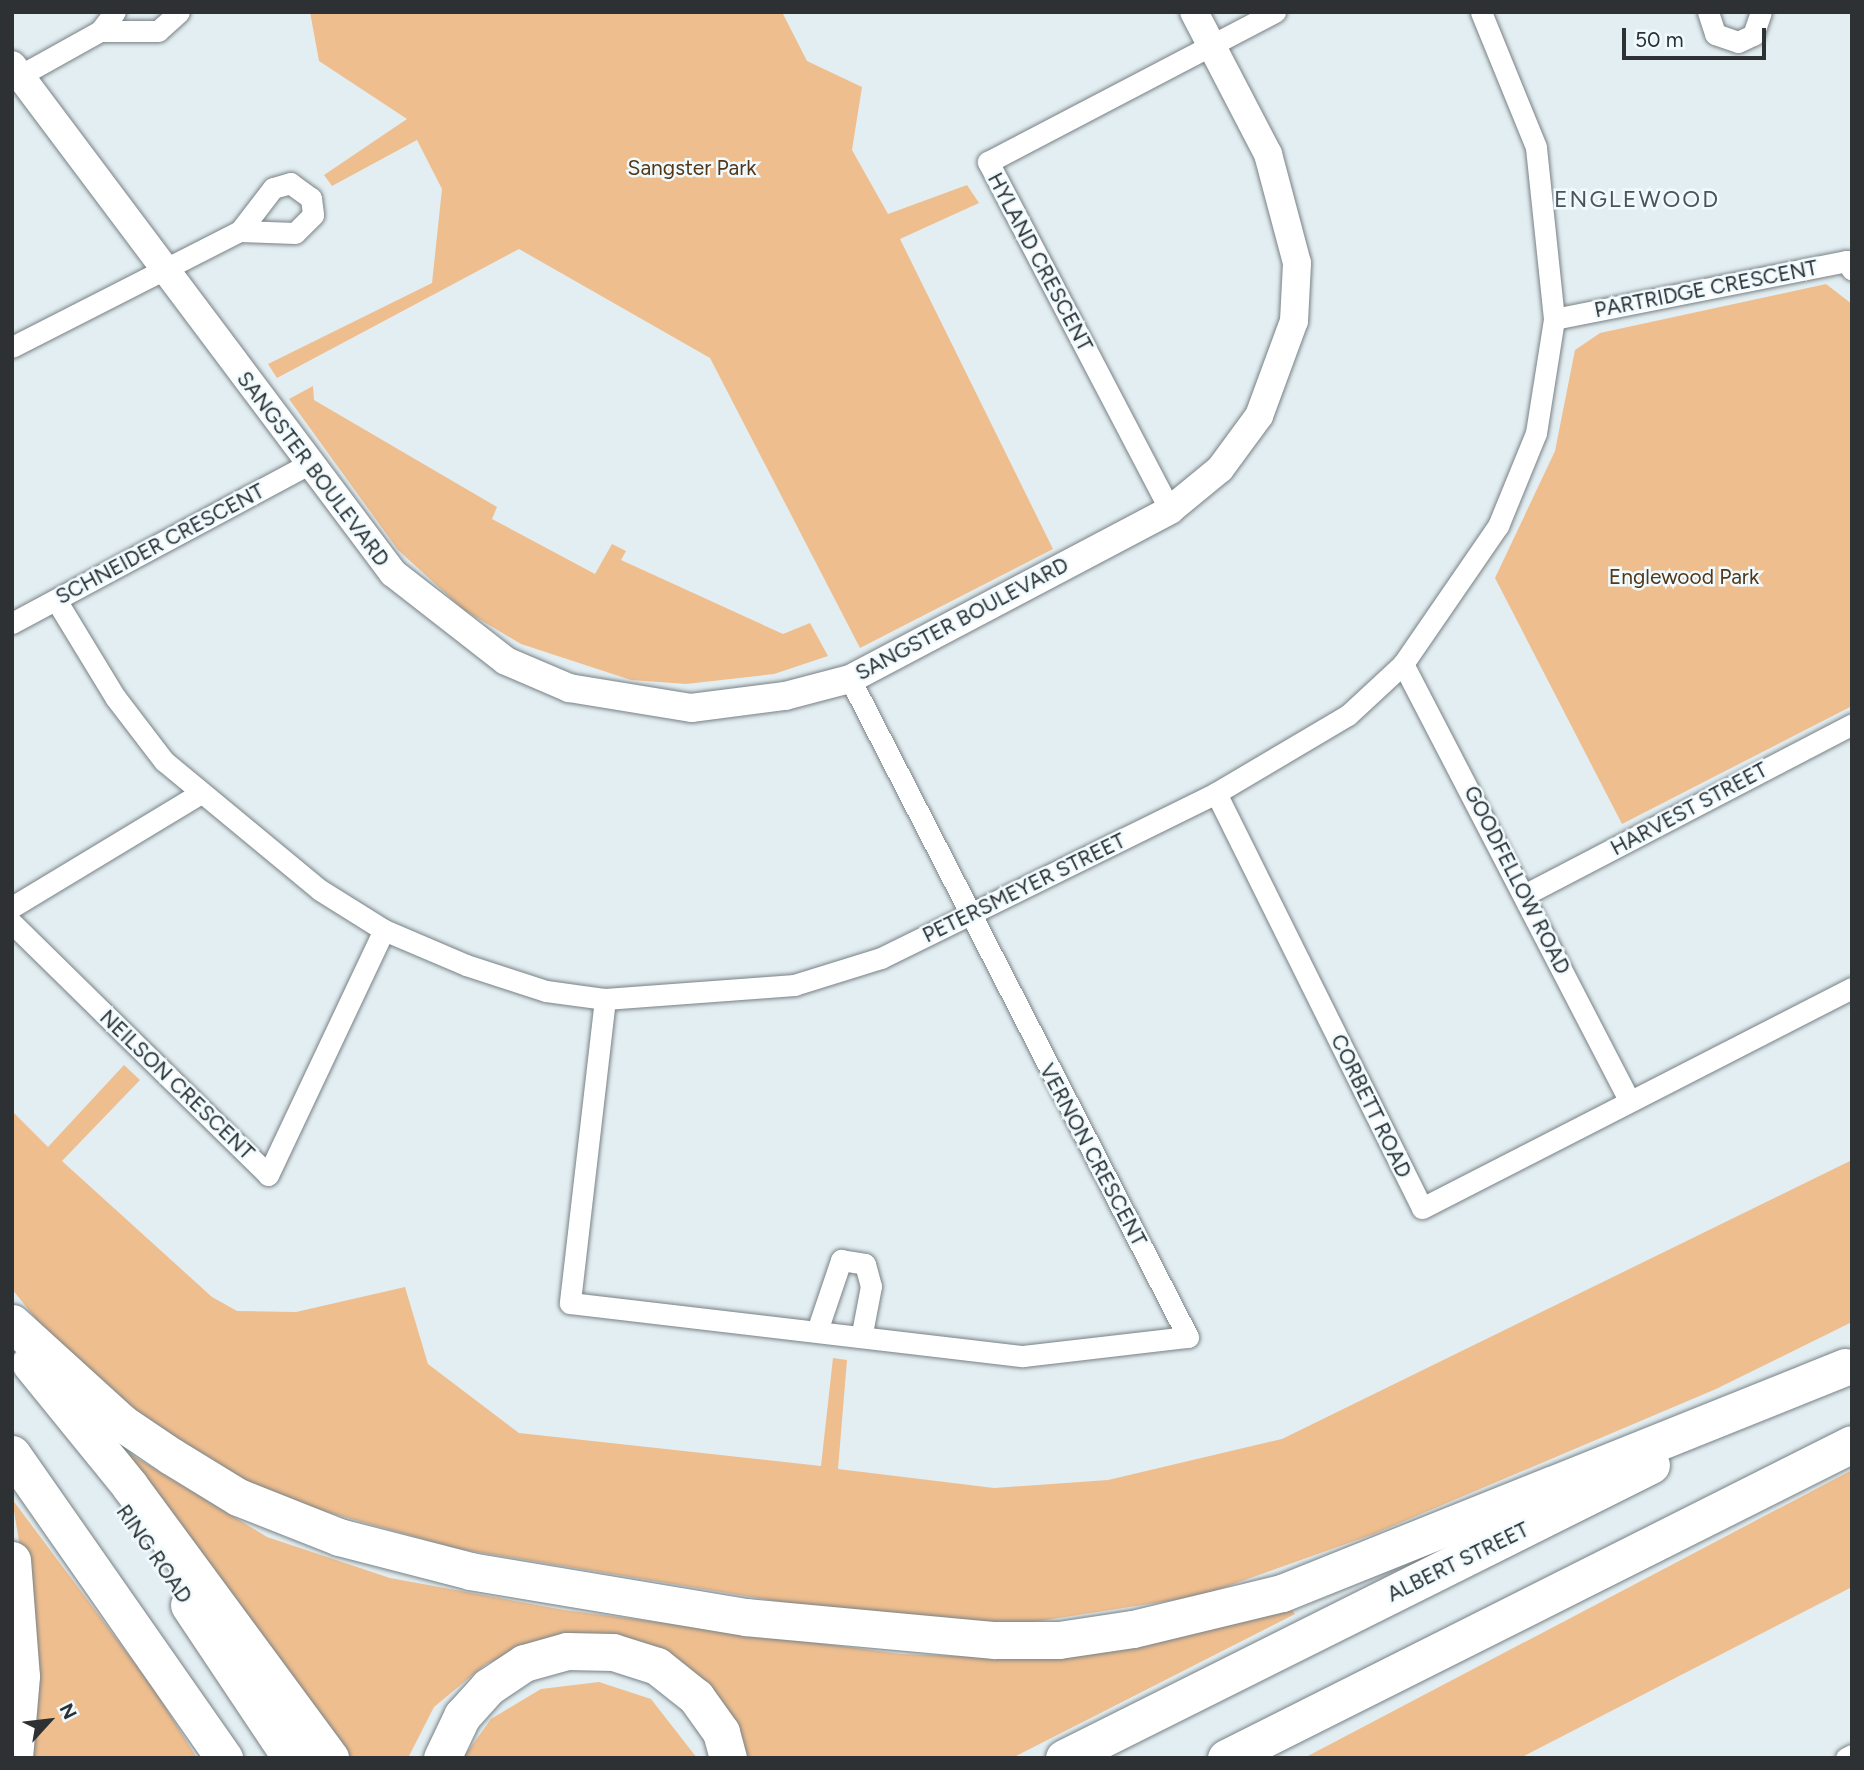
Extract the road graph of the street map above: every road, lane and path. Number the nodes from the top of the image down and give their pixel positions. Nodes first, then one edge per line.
1 (115, 12) edge
2 (179, 12) edge
3 (1194, 12) edge
4 (1275, 12) edge
5 (1481, 12) edge
6 (1708, 12) edge
7 (1761, 12) edge
8 (100, 31) junction
9 (1212, 46) junction
10 (15, 73) edge
11 (240, 231) dead end
12 (1852, 270) edge
13 (163, 271) junction
14 (1554, 319) junction
15 (12, 347) edge
16 (307, 465) junction
17 (1170, 510) junction
18 (56, 600) junction
19 (12, 623) edge
20 (1403, 664) junction
21 (850, 679) junction
22 (1852, 724) edge
23 (201, 793) junction
24 (1216, 793) junction
25 (1526, 894) junction
26 (12, 907) edge
27 (968, 915) junction
28 (12, 923) edge
29 (384, 930) junction
30 (1852, 988) edge
31 (605, 999) junction
32 (1628, 1098) junction
33 (12, 1323) edge
34 (818, 1328) junction
35 (862, 1333) junction
36 (12, 1342) edge
37 (12, 1353) edge
38 (1848, 1366) edge
39 (1852, 1444) edge
40 (12, 1454) edge
41 (12, 1560) edge
42 (1310, 1721) junction
43 (1852, 1755) edge
44 (14, 1758) edge
45 (224, 1758) edge
46 (291, 1758) edge
47 (330, 1758) edge
48 (442, 1758) edge
49 (728, 1758) edge
50 (1063, 1758) edge
51 (1226, 1758) edge
52 (1265, 1758) edge
53 (1846, 1758) edge

1 - 8 street
2 - 8 street
3 - 9 street, SANGSTER BOULEVARD
4 - 9 street
5 - 14 street, PETERSMEYER STREET
6 - 7 street
8 - 10 street
9 - 17 street, SANGSTER BOULEVARD
9 - 17 street, HYLAND CRESCENT
10 - 13 street, SANGSTER BOULEVARD
11 - 13 street
12 - 14 street, PARTRIDGE CRESCENT
13 - 15 street
13 - 16 street, SANGSTER BOULEVARD
14 - 20 street, PETERSMEYER STREET
16 - 18 street, SCHNEIDER CRESCENT
16 - 21 street, SANGSTER BOULEVARD
17 - 21 street, SANGSTER BOULEVARD
18 - 19 street, SCHNEIDER CRESCENT
18 - 23 street, PETERSMEYER STREET
20 - 24 street, PETERSMEYER STREET
20 - 25 street, GOODFELLOW ROAD
21 - 27 street, VERNON CRESCENT
22 - 25 street, HARVEST STREET
23 - 26 street
23 - 29 street, PETERSMEYER STREET
24 - 27 street, PETERSMEYER STREET
24 - 32 street, CORBETT ROAD
25 - 32 street, GOODFELLOW ROAD
27 - 31 street, PETERSMEYER STREET
27 - 35 street, VERNON CRESCENT
28 - 29 street, NEILSON CRESCENT
29 - 31 street, PETERSMEYER STREET
30 - 32 street
31 - 34 street, VERNON CRESCENT
33 - 38 highway
34 - 35 street, VERNON CRESCENT
34 - 35 street
36 - 47 highway
37 - 46 highway, RING ROAD
38 - 50 highway, ALBERT STREET
39 - 42 highway
40 - 45 highway
41 - 44 highway
42 - 51 highway
42 - 52 highway
43 - 53 street
48 - 49 highway

